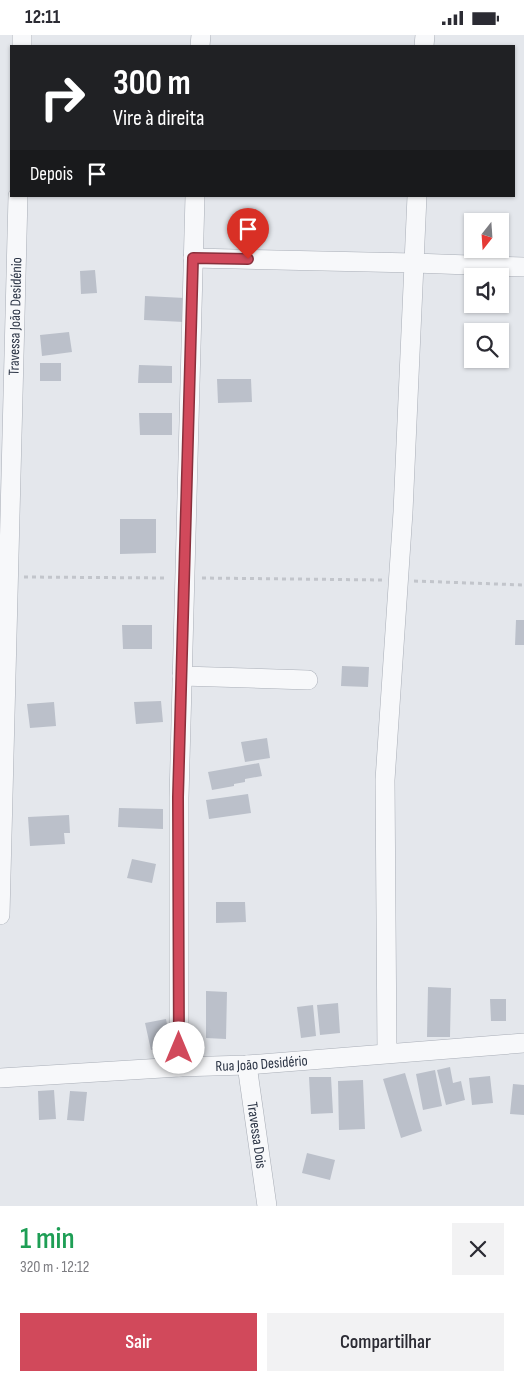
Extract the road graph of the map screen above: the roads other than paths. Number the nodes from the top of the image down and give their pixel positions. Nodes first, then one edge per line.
1 (18, 197) edge
2 (195, 197) edge
3 (417, 197) edge
4 (193, 258) junction
5 (414, 263) junction
6 (524, 267) edge
7 (182, 676) junction
8 (308, 680) dead end
9 (0, 915) edge
10 (524, 1043) edge
11 (387, 1053) junction
12 (247, 1065) junction
13 (179, 1067) junction
14 (0, 1078) edge
15 (267, 1206) edge

1 - 9 street, Travessa João Desidénio
2 - 4 street
3 - 5 street
4 - 5 street
4 - 7 street
5 - 6 street
5 - 11 street
7 - 8 street
7 - 13 street
10 - 11 street, Rua João Desidério
11 - 12 street, Rua João Desidério
12 - 13 street, Rua João Desidério
12 - 15 street, Travessa Dois
13 - 14 street, Rua João Desidério

